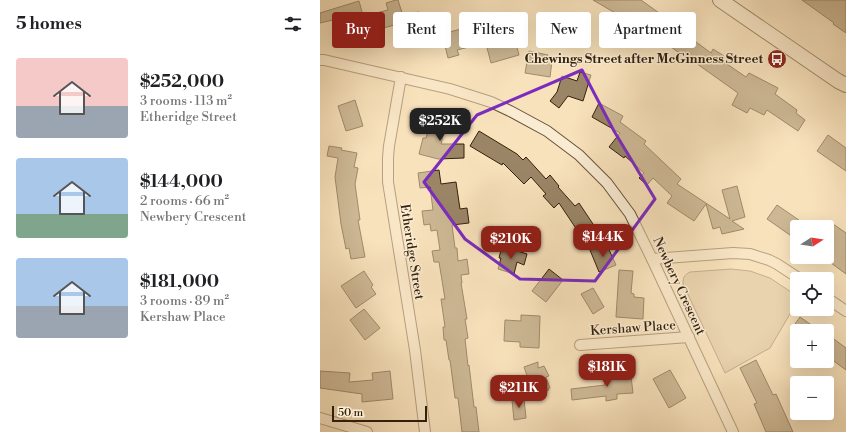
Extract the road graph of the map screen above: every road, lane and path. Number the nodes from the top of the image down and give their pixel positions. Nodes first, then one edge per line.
1 (720, 0) edge
2 (320, 60) edge
3 (401, 77) junction
4 (843, 85) edge
5 (652, 259) junction
6 (790, 272) edge
7 (834, 303) edge
8 (846, 311) edge
9 (689, 337) junction
10 (580, 345) dead end
11 (320, 418) edge
12 (367, 432) edge
13 (424, 432) edge
14 (733, 432) edge

1 - 4 street
2 - 3 street, Newbery Crescent
3 - 5 street, Newbery Crescent
3 - 13 street, Etheridge Street
5 - 6 street
5 - 9 street, Newbery Crescent
7 - 8 street
9 - 10 street, Kershaw Place
9 - 14 street, Newbery Crescent
11 - 12 street

